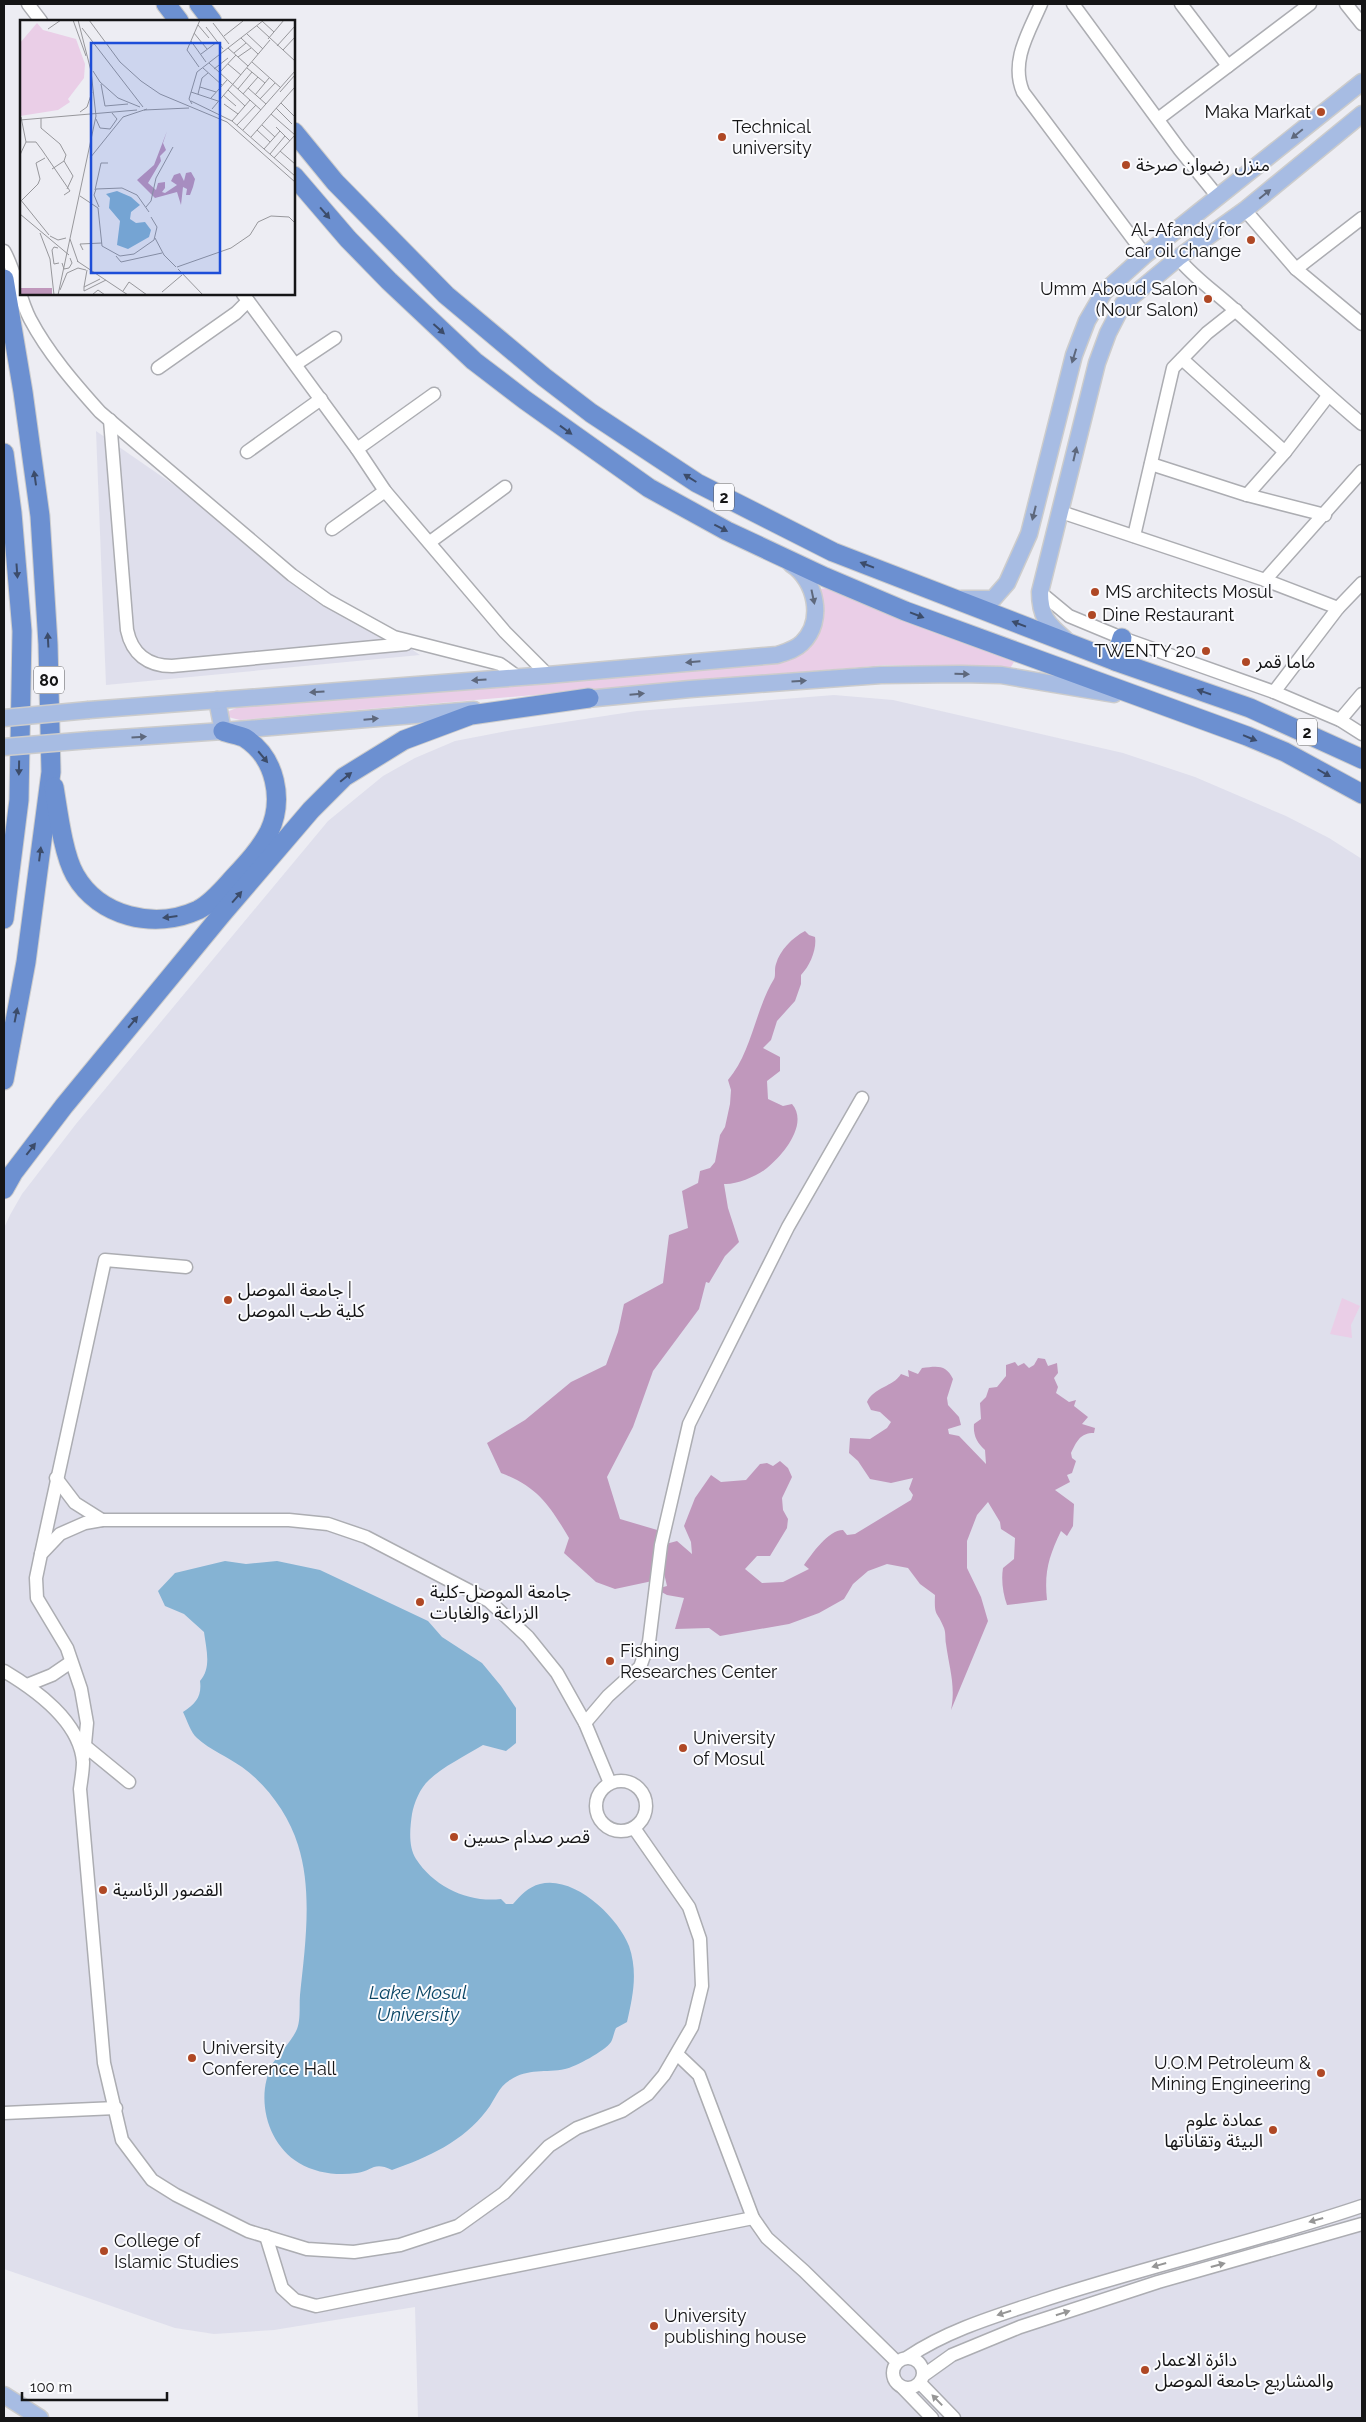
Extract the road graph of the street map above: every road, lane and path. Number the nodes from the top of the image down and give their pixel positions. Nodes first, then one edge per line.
1 (28, 4) edge
2 (166, 4) edge
3 (199, 4) edge
4 (1041, 4) edge
5 (1073, 4) edge
6 (1180, 4) edge
7 (1310, 4) edge
8 (1346, 4) edge
9 (40, 20) edge
10 (178, 20) edge
11 (211, 20) edge
12 (1362, 24) edge
13 (1228, 66) junction
14 (1362, 82) edge
15 (1362, 114) edge
16 (1158, 119) junction
17 (295, 133) edge
18 (295, 177) edge
19 (1218, 197) junction
20 (1244, 210) junction
21 (1362, 218) edge
22 (4, 252) edge
23 (1145, 255) junction
24 (1178, 258) junction
25 (1296, 269) junction
26 (4, 279) edge
27 (20, 293) edge
28 (21, 295) edge
29 (246, 297) edge
30 (1236, 310) junction
31 (1360, 318) edge
32 (1087, 321) junction
33 (1108, 333) junction
34 (335, 338) dead end
35 (10, 356) edge
36 (1182, 359) junction
37 (296, 364) junction
38 (158, 368) dead end
39 (434, 394) dead end
40 (1328, 396) junction
41 (320, 400) junction
42 (110, 420) junction
43 (1362, 424) edge
44 (634, 442) junction
45 (357, 449) junction
46 (247, 452) dead end
47 (1285, 452) junction
48 (4, 453) edge
49 (1151, 464) junction
50 (618, 468) junction
51 (1362, 471) edge
52 (505, 487) dead end
53 (385, 490) junction
54 (1247, 495) junction
55 (1061, 512) junction
56 (12, 513) junction
57 (1325, 516) junction
58 (332, 530) dead end
59 (1134, 536) junction
60 (430, 542) junction
61 (4, 543) edge
62 (770, 551) junction
63 (1266, 580) junction
64 (1362, 583) edge
65 (1040, 592) junction
66 (956, 600) junction
67 (1338, 608) junction
68 (1122, 638) junction
69 (412, 644) junction
70 (1070, 644) junction
71 (1115, 661) junction
72 (548, 675) junction
73 (518, 677) junction
74 (1274, 692) junction
75 (1362, 694) edge
76 (589, 698) junction
77 (217, 700) junction
78 (1154, 703) junction
79 (4, 718) edge
80 (1340, 720) junction
81 (1296, 727) junction
82 (223, 732) junction
83 (1362, 734) edge
84 (4, 747) edge
85 (1285, 752) junction
86 (1362, 760) edge
87 (51, 772) junction
88 (1362, 794) edge
89 (4, 919) edge
90 (4, 1080) edge
91 (862, 1098) dead end
92 (4, 1189) edge
93 (186, 1266) dead end
94 (56, 1478) junction
95 (102, 1520) junction
96 (41, 1554) junction
97 (71, 1662) junction
98 (4, 1671) edge
99 (27, 1685) junction
100 (584, 1723) junction
101 (85, 1746) junction
102 (83, 1762) junction
103 (129, 1782) dead end
104 (610, 1783) junction
105 (634, 1828) junction
106 (677, 2054) junction
107 (116, 2108) junction
108 (4, 2113) edge
109 (1362, 2206) edge
110 (753, 2218) junction
111 (1362, 2224) edge
112 (266, 2236) junction
113 (903, 2360) junction
114 (922, 2379) junction
115 (902, 2386) junction
116 (4, 2395) edge
117 (40, 2418) edge
118 (932, 2418) edge
119 (954, 2418) edge

1 - 9 street
2 - 10 highway
3 - 11 highway
4 - 23 street
5 - 16 street
6 - 13 street
7 - 13 street
8 - 12 street
13 - 16 street
14 -> 19 main road
20 -> 15 main road
16 - 19 street
17 - 44 highway, 2
18 -> 50 highway, 2
19 - 23 main road
20 - 24 main road
20 - 25 street
21 - 25 street
22 - 27 street
23 - 32 main road
24 - 30 street
24 - 33 main road
25 - 31 street
26 - 35 highway, 80
28 - 42 street
29 - 37 street
29 - 38 street
30 - 36 street
30 - 40 street
32 - 33 main road
32 -> 66 main road
55 -> 33 main road
34 - 37 street
87 -> 35 highway, 80
36 - 47 street
36 - 49 street
37 - 41 street
39 - 45 street
40 - 43 street
40 - 47 street
41 - 45 street
41 - 46 street
42 - 69 street
42 - 69 street
44 - 50 highway
66 -> 44 highway, 2
45 - 53 street
47 - 54 street
48 - 56 highway, 80
49 - 54 street
49 - 59 street
50 -> 62 highway, 2
51 - 57 street
52 - 60 street
53 - 58 street
53 - 60 street
54 - 57 street
55 - 59 street
55 - 65 main road
56 - 61 highway
56 -> 89 highway, 80
57 - 63 street
59 - 63 street
60 - 72 street
62 -> 72 main road
62 -> 78 highway, 2
63 - 67 street
64 - 67 street
65 - 68 street
65 - 70 main road
70 -> 66 highway, 2
67 - 74 street
68 - 71 highway
68 - 74 street
69 - 73 street
70 - 71 highway, 2
81 -> 71 highway, 2
72 - 73 main road
73 -> 77 main road
74 - 80 street
75 - 80 street
76 -> 78 main road
82 -> 76 main road
92 -> 76 highway
77 - 79 main road, bridge
77 - 82 main road
78 -> 85 highway, 2
80 - 83 street
81 - 85 highway
81 - 86 highway, 2
84 -> 82 main road, bridge
82 -> 87 highway
85 -> 88 highway, 2
90 -> 87 highway, 80
91 - 100 street
93 - 94 street
94 - 95 street
94 - 96 street
95 - 96 street
95 - 100 street
96 - 97 street
97 - 99 street
97 - 101 street
98 - 99 street
99 - 102 street
100 - 104 street
101 - 102 street
101 - 103 street
102 - 107 street
104 - 105 street
104 - 105 street
105 - 106 street
106 - 110 street
106 - 112 street
107 - 108 street
107 - 112 street
109 -> 113 street
110 - 112 street
110 - 113 street
114 -> 111 street
113 - 114 street
113 - 115 street
114 - 115 street
119 -> 114 street
115 - 118 street
116 - 117 main road

